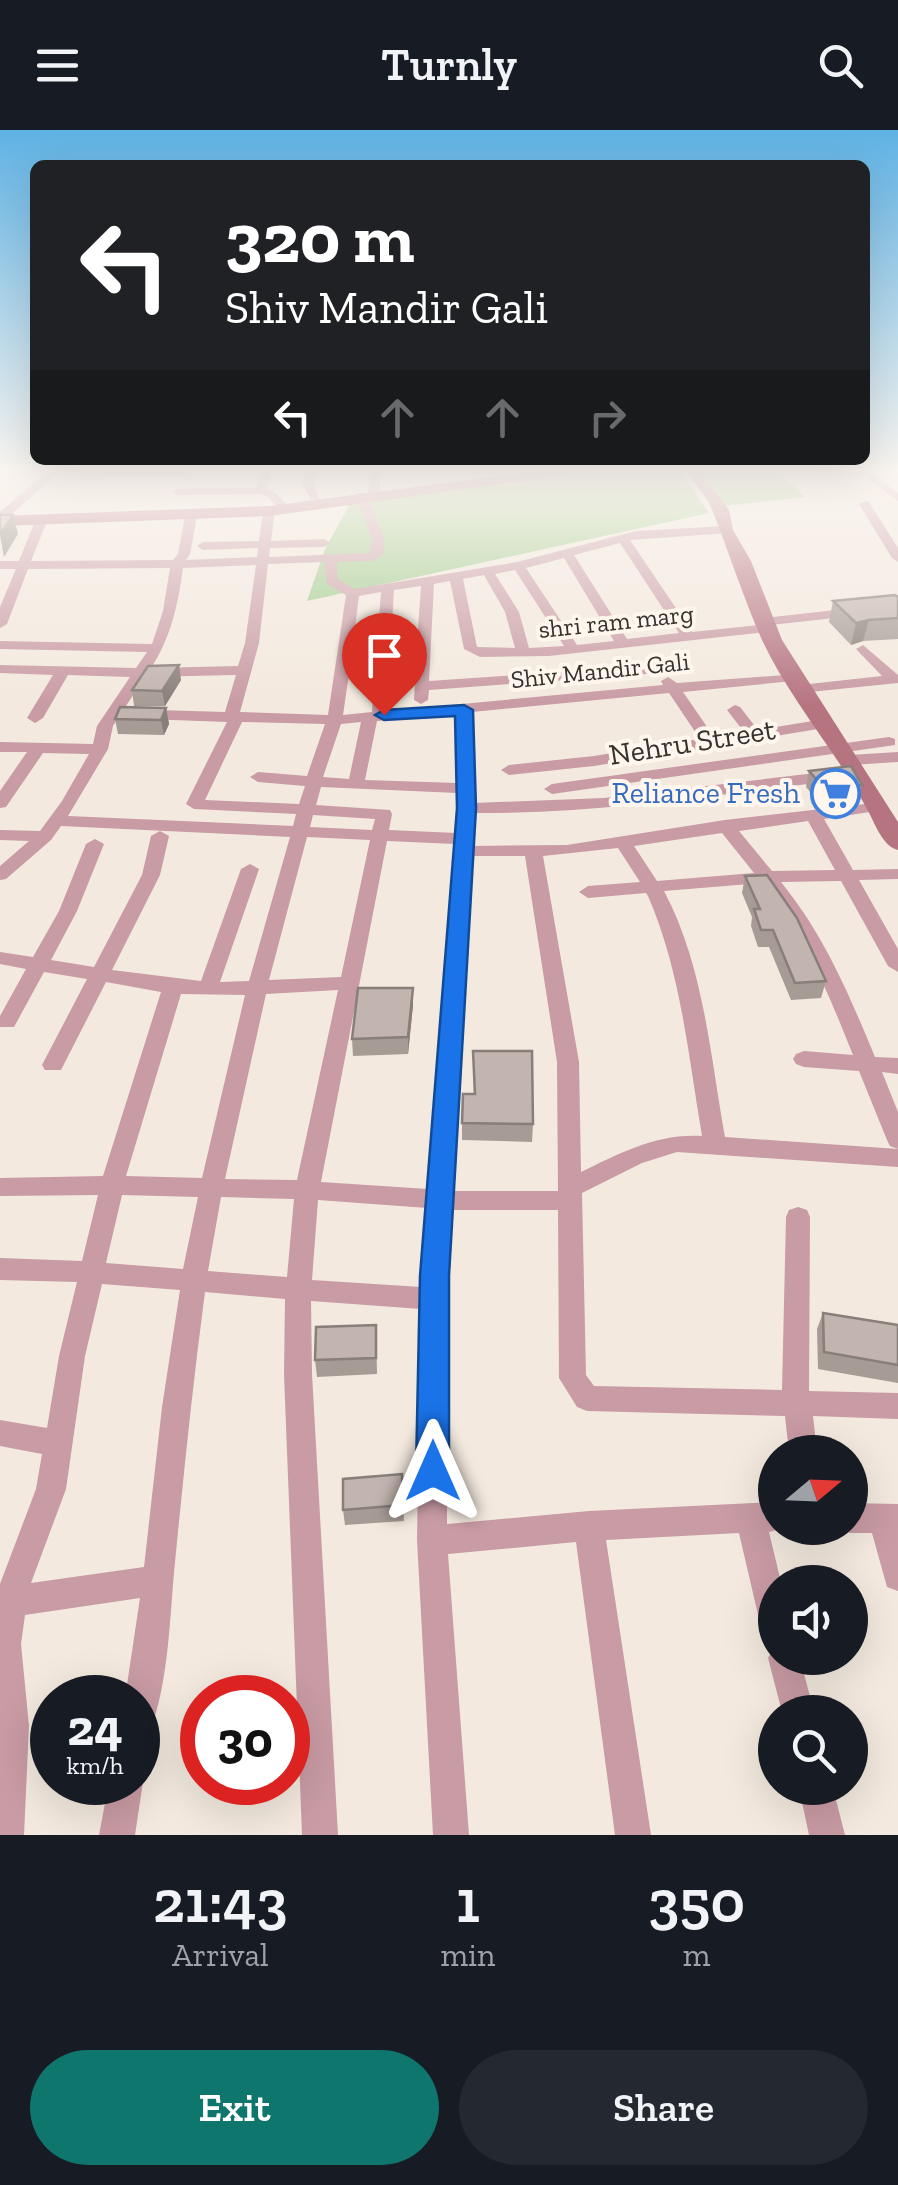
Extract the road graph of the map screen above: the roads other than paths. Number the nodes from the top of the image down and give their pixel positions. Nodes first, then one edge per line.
1 (30, 548) edge
2 (184, 548) edge
3 (266, 548) edge
4 (377, 548) edge
5 (586, 548) edge
6 (630, 548) edge
7 (735, 548) edge
8 (568, 552) junction
9 (330, 559) junction
10 (264, 561) junction
11 (176, 564) junction
12 (0, 565) edge
13 (22, 565) junction
14 (518, 566) junction
15 (488, 572) junction
16 (456, 578) junction
17 (428, 582) junction
18 (388, 588) junction
19 (353, 593) junction
20 (896, 609) edge
21 (350, 612) junction
22 (387, 612) junction
23 (0, 624) edge
24 (765, 625) junction
25 (688, 636) junction
26 (642, 642) junction
27 (623, 644) junction
28 (0, 645) edge
29 (157, 648) junction
30 (573, 649) junction
31 (864, 649) dead end
32 (523, 652) junction
33 (342, 662) junction
34 (383, 662) junction
35 (422, 662) junction
36 (0, 669) edge
37 (64, 669) junction
38 (660, 669) junction
39 (244, 670) junction
40 (142, 673) junction
41 (896, 679) edge
42 (796, 683) junction
43 (421, 686) junction
44 (671, 687) junction
45 (464, 710) junction
46 (735, 710) dead end
47 (420, 712) junction
48 (114, 713) junction
49 (374, 716) junction
50 (36, 718) dead end
51 (234, 718) junction
52 (335, 720) junction
53 (824, 724) junction
54 (754, 735) junction
55 (710, 742) junction
56 (0, 747) edge
57 (38, 748) junction
58 (100, 749) junction
59 (894, 750) edge
60 (850, 760) junction
61 (509, 770) dead end
62 (258, 777) dead end
63 (314, 782) junction
64 (356, 785) junction
65 (552, 789) dead end
66 (466, 798) junction
67 (0, 803) edge
68 (306, 810) junction
69 (886, 812) edge
70 (813, 814) junction
71 (56, 821) junction
72 (725, 826) junction
73 (300, 833) junction
74 (0, 835) edge
75 (45, 836) junction
76 (160, 836) dead end
77 (379, 836) junction
78 (623, 843) junction
79 (898, 843) edge
80 (94, 844) dead end
81 (463, 845) junction
82 (532, 851) junction
83 (250, 869) dead end
84 (848, 874) junction
85 (898, 874) edge
86 (0, 875) edge
87 (771, 878) junction
88 (652, 888) junction
89 (588, 892) dead end
90 (0, 958) edge
91 (39, 966) junction
92 (898, 966) edge
93 (99, 976) junction
94 (349, 983) junction
95 (173, 988) junction
96 (256, 988) junction
97 (208, 989) junction
98 (7, 1022) dead end
99 (804, 1060) dead end
100 (54, 1065) dead end
101 (867, 1065) junction
102 (898, 1066) edge
103 (898, 1140) edge
104 (715, 1147) junction
105 (898, 1158) edge
106 (112, 1185) junction
107 (0, 1187) edge
108 (210, 1190) junction
109 (307, 1190) junction
110 (570, 1194) junction
111 (442, 1200) junction
112 (798, 1217) dead end
113 (0, 1270) edge
114 (92, 1271) junction
115 (196, 1283) junction
116 (298, 1292) junction
117 (434, 1299) junction
118 (797, 1404) junction
119 (898, 1406) edge
120 (0, 1434) edge
121 (800, 1435) edge
122 (58, 1443) junction
123 (758, 1517) edge
124 (891, 1518) edge
125 (589, 1526) junction
126 (432, 1540) junction
127 (898, 1576) edge
128 (158, 1580) junction
129 (5, 1603) edge
130 (144, 1675) edge
131 (122, 1805) edge
132 (820, 1805) edge
133 (6, 1835) edge
134 (117, 1835) edge
135 (320, 1835) edge
136 (451, 1835) edge
137 (633, 1835) edge
138 (827, 1835) edge

1 - 13 street
2 - 11 street
3 - 10 street
4 - 9 street
5 - 8 street
6 - 25 street
7 - 24 street
8 - 14 street
8 - 27 street
9 - 10 street
9 - 19 street
10 - 11 street
10 - 39 street
11 - 13 street
11 - 29 street
12 - 13 street
13 - 23 street
14 - 15 street
14 - 30 street
15 - 16 street
15 - 32 street
16 - 17 street
16 - 32 street, shri ram marg
17 - 18 street
17 - 35 street
18 - 19 street
18 - 22 street
19 - 21 street
20 - 24 street, shri ram marg
21 - 22 street
21 - 33 street
22 - 34 street
24 - 25 street, shri ram marg
24 - 42 street
25 - 26 street, shri ram marg
26 - 27 street, shri ram marg
26 - 38 street
27 - 30 street, shri ram marg
28 - 29 street
29 - 40 street
30 - 32 street, shri ram marg
31 - 41 street
33 - 34 street
33 - 52 street
34 - 35 street
34 - 49 street
35 - 43 street
36 - 37 street
37 - 40 street
37 - 50 street
38 - 43 street
38 - 44 street
39 - 40 street
39 - 51 street
40 - 48 street
41 - 42 street, Shiv Mandir Gali
42 - 44 street, Shiv Mandir Gali
42 - 53 street
43 - 47 street
44 - 45 street, Shiv Mandir Gali
44 - 55 street
45 - 47 street, Shiv Mandir Gali
45 - 66 street
46 - 54 street
47 - 49 street, Shiv Mandir Gali
48 - 51 street, Shiv Mandir Gali
48 - 58 street
49 - 52 street, Shiv Mandir Gali
49 - 64 street
51 - 52 street, Shiv Mandir Gali
51 - 68 street
52 - 63 street
53 - 54 street
53 - 60 street
54 - 55 street
55 - 61 street
56 - 57 street
57 - 58 street
57 - 67 street
58 - 71 street
59 - 60 street
60 - 65 street, Nehru Street
60 - 66 street
60 - 69 street
62 - 63 street
63 - 64 street
63 - 68 street
64 - 66 street
66 - 81 street
68 - 73 street
68 - 77 street
69 - 70 street
69 - 79 street
70 - 72 street
70 - 84 street
71 - 73 street
71 - 75 street
72 - 78 street
72 - 87 street
73 - 77 street
73 - 96 street
74 - 75 street
75 - 86 street
76 - 93 street
77 - 81 street
77 - 94 street
78 - 82 street
78 - 88 street
80 - 91 street
81 - 82 street
81 - 111 street
82 - 110 street
83 - 97 street
84 - 85 street
84 - 87 street
84 - 92 street
87 - 88 street
87 - 101 street
88 - 89 street
88 - 104 street
90 - 91 street
91 - 93 street
91 - 98 street
93 - 95 street
93 - 100 street
94 - 96 street
94 - 109 street
95 - 97 street
95 - 106 street
96 - 97 street
96 - 108 street
99 - 101 street
101 - 102 street
101 - 103 street
104 - 105 street
104 - 110 street
106 - 107 street
106 - 108 street
106 - 114 street
108 - 109 street
108 - 115 street
109 - 111 street
109 - 116 street
110 - 111 street
110 - 118 street
111 - 117 street
112 - 118 street
113 - 114 street
114 - 115 street
114 - 122 street
115 - 116 street
115 - 128 street
116 - 117 street
116 - 135 street
117 - 126 street
118 - 119 street
118 - 121 street
120 - 122 street
122 - 129 street
123 - 125 street
124 - 127 street
125 - 126 street
125 - 137 street
126 - 136 street
128 - 129 street
128 - 130 street
129 - 133 street
131 - 134 street
132 - 138 street

